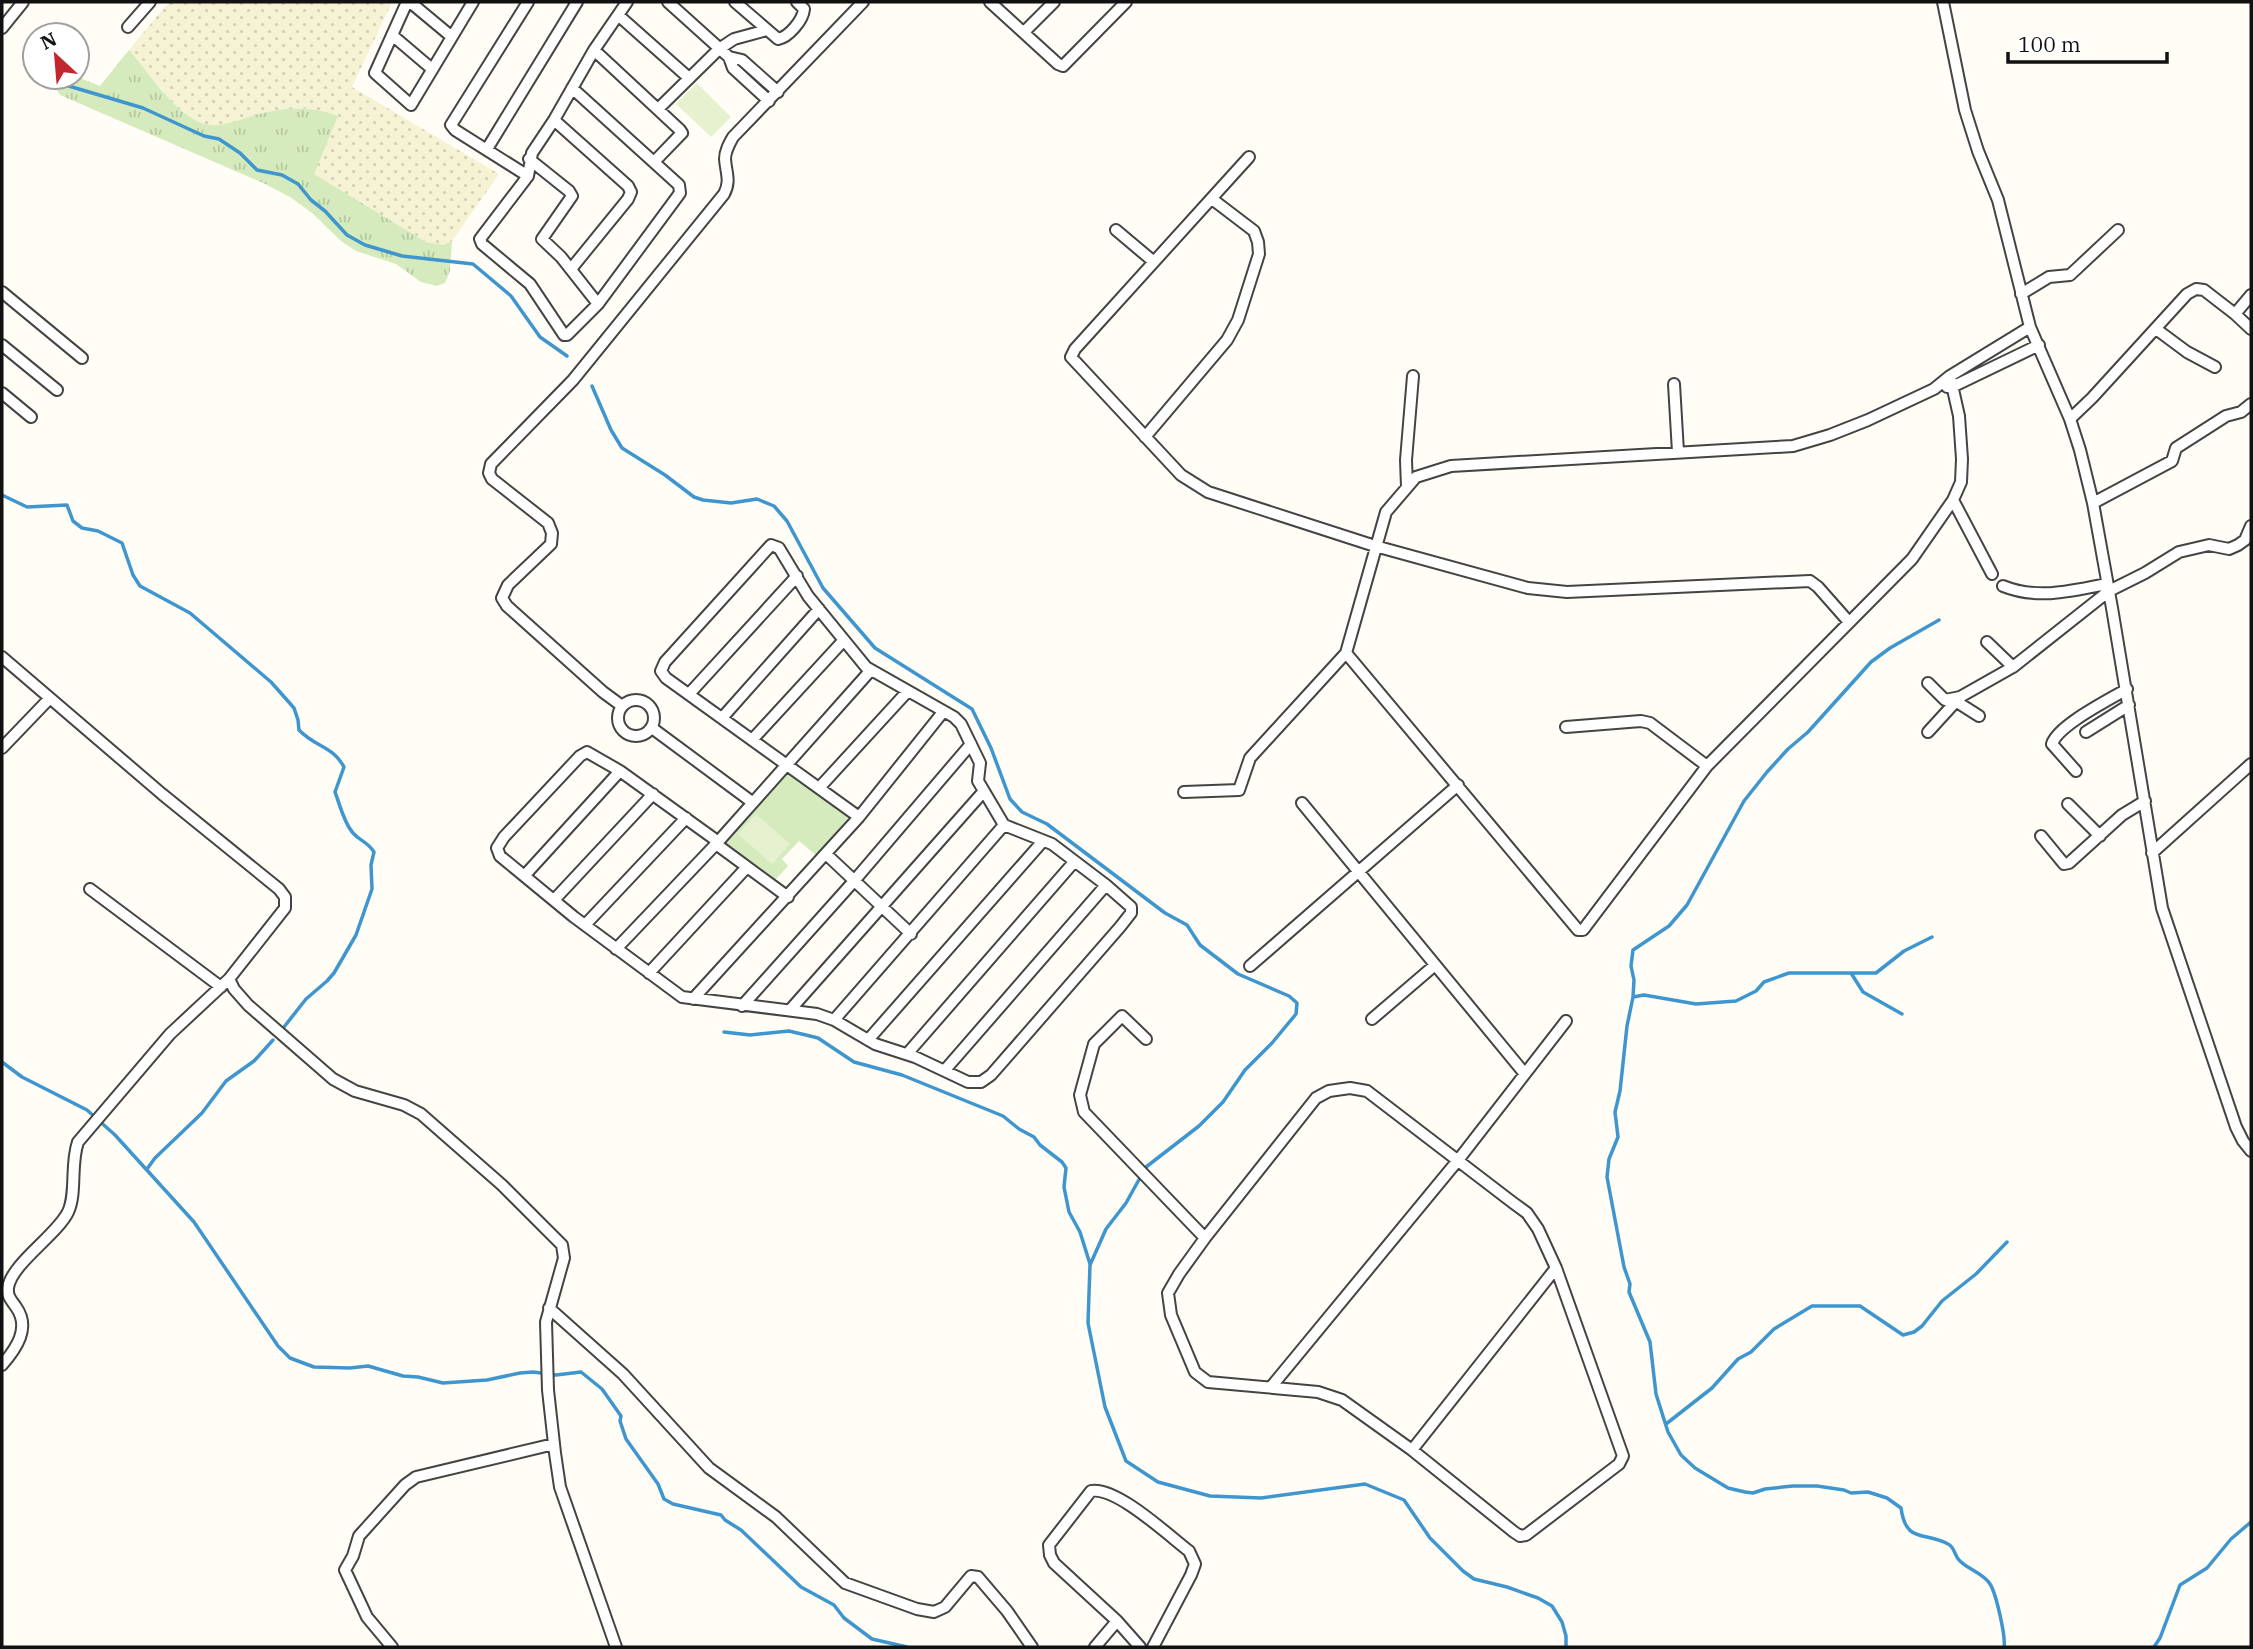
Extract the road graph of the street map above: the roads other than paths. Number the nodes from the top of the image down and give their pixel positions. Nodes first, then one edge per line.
1 (23, 2) edge
2 (150, 2) edge
3 (408, 2) edge
4 (472, 2) edge
5 (528, 2) edge
6 (577, 2) edge
7 (627, 2) edge
8 (668, 2) edge
9 (735, 2) edge
10 (797, 2) edge
11 (863, 2) edge
12 (990, 2) edge
13 (1054, 2) edge
14 (1126, 2) edge
15 (1943, 2) edge
16 (618, 15) junction
17 (128, 27) dead end
18 (2, 28) edge
19 (767, 30) junction
20 (1024, 33) junction
21 (392, 36) junction
22 (452, 37) junction
23 (719, 49) junction
24 (594, 50) junction
25 (729, 57) junction
26 (432, 69) junction
27 (689, 78) junction
28 (572, 88) junction
29 (778, 92) junction
30 (769, 100) junction
31 (658, 109) junction
32 (554, 120) junction
33 (486, 149) junction
34 (1249, 157) dead end
35 (529, 159) junction
36 (654, 162) junction
37 (528, 176) junction
38 (1212, 199) junction
39 (1116, 230) dead end
40 (2118, 230) dead end
41 (1154, 262) junction
42 (571, 269) junction
43 (2, 292) edge
44 (2021, 294) junction
45 (2251, 295) edge
46 (598, 304) junction
47 (2235, 314) junction
48 (2030, 327) junction
49 (2157, 329) junction
50 (2251, 329) edge
51 (2, 345) edge
52 (2039, 345) junction
53 (82, 358) dead end
54 (2215, 367) dead end
55 (1413, 376) dead end
56 (1952, 381) junction
57 (1674, 384) dead end
58 (57, 390) dead end
59 (2, 393) edge
60 (2251, 404) edge
61 (31, 417) dead end
62 (2070, 419) junction
63 (1145, 437) junction
64 (1678, 452) junction
65 (1408, 486) junction
66 (1953, 500) junction
67 (2093, 503) junction
68 (2251, 526) edge
69 (1375, 545) junction
70 (1992, 574) dead end
71 (797, 576) junction
72 (2003, 586) dead end
73 (2108, 587) junction
74 (818, 609) junction
75 (1849, 621) junction
76 (844, 640) junction
77 (1987, 642) dead end
78 (1346, 653) junction
79 (2, 657) edge
80 (2013, 667) junction
81 (871, 670) junction
82 (1928, 683) dead end
83 (2127, 689) junction
84 (907, 692) junction
85 (689, 694) junction
86 (50, 698) junction
87 (1959, 700) junction
88 (2129, 705) junction
89 (622, 706) junction
90 (943, 712) junction
91 (1979, 716) dead end
92 (722, 718) junction
93 (1566, 727) dead end
94 (652, 728) junction
95 (1928, 732) dead end
96 (2086, 732) dead end
97 (752, 740) junction
98 (971, 744) junction
99 (2, 748) edge
100 (2251, 764) edge
101 (785, 765) junction
102 (1707, 766) junction
103 (620, 771) junction
104 (2076, 771) dead end
105 (1458, 785) junction
106 (819, 788) junction
107 (984, 792) junction
108 (1184, 792) dead end
109 (653, 794) junction
110 (2144, 801) junction
111 (752, 802) junction
112 (1302, 803) dead end
113 (2068, 804) dead end
114 (859, 817) junction
115 (686, 818) junction
116 (1004, 825) junction
117 (2041, 836) dead end
118 (2100, 836) junction
119 (1043, 841) junction
120 (717, 843) junction
121 (2152, 853) junction
122 (826, 854) junction
123 (1074, 862) junction
124 (747, 867) junction
125 (1359, 872) junction
126 (525, 875) junction
127 (854, 881) junction
128 (1106, 885) junction
129 (90, 889) dead end
130 (788, 897) junction
131 (554, 901) junction
132 (883, 907) junction
133 (585, 925) junction
134 (911, 934) junction
135 (616, 949) junction
136 (1435, 965) junction
137 (1250, 966) dead end
138 (649, 972) junction
139 (225, 983) junction
140 (693, 999) junction
141 (742, 1006) junction
142 (790, 1010) junction
143 (1372, 1019) dead end
144 (834, 1020) junction
145 (1566, 1021) dead end
146 (1146, 1039) dead end
147 (868, 1040) junction
148 (907, 1054) junction
149 (945, 1070) junction
150 (1525, 1074) junction
151 (2251, 1151) edge
152 (1459, 1159) junction
153 (1205, 1238) junction
154 (1556, 1268) junction
155 (549, 1308) junction
156 (2, 1365) edge
157 (1271, 1387) junction
158 (554, 1444) junction
159 (1412, 1450) junction
160 (1118, 1621) junction
161 (392, 1647) edge
162 (616, 1647) edge
163 (1032, 1647) edge
164 (1095, 1647) edge
165 (1140, 1647) edge
166 (1153, 1647) edge

1 - 18 street
2 - 17 street
3 - 21 street
3 - 22 street
4 - 22 street
5 - 33 street
6 - 33 street
7 - 16 street
8 - 23 street
9 - 19 street
10 - 19 street
11 - 29 street
12 - 20 street
13 - 20 street
14 - 20 street
15 - 44 street
16 - 24 street
16 - 27 street
19 - 23 street
21 - 26 street
21 - 26 street
22 - 26 street
23 - 25 street
23 - 27 street
24 - 28 street
24 - 31 street
25 - 29 street
25 - 30 street
27 - 31 street
28 - 32 street
28 - 36 street
29 - 30 street
30 - 89 street
31 - 36 street
32 - 35 street
32 - 42 street
33 - 37 street
34 - 38 street
35 - 37 street
35 - 42 street
36 - 46 street
37 - 46 street
38 - 41 street
38 - 63 street
39 - 41 street
40 - 44 street
41 - 63 street
42 - 46 street
43 - 53 street
44 - 48 street
45 - 47 street
47 - 49 street
47 - 50 street
48 - 52 street
48 - 56 street
49 - 54 street
49 - 62 street
51 - 58 street
52 - 56 street
52 - 62 street
55 - 65 street
56 - 64 street
56 - 66 street
57 - 64 street
59 - 61 street
60 - 67 street
62 - 67 street
63 - 69 street
64 - 65 street
65 - 69 street
66 - 70 street
66 - 75 street
67 - 73 street
68 - 73 street
69 - 75 street
69 - 78 street
71 - 74 street
71 - 85 street
71 - 85 street
72 - 73 street
73 - 80 street
73 - 83 street
74 - 76 street
74 - 92 street
75 - 102 street
76 - 81 street
76 - 97 street
77 - 80 street
78 - 105 street
78 - 108 street
79 - 86 street
80 - 87 street
81 - 84 street
81 - 101 street
82 - 87 street
83 - 88 street
83 - 104 street
84 - 90 street
84 - 106 street
85 - 92 street
86 - 99 street
86 - 139 street
87 - 91 street
87 - 95 street
88 - 96 street
88 - 110 street
89 - 94 street
89 - 94 street
90 - 98 street
90 - 114 street
92 - 97 street
93 - 102 street
94 - 111 street
97 - 101 street
98 - 107 street
98 - 127 street
100 - 121 street
101 - 106 street
101 - 111 street
102 - 105 street
103 - 109 street
103 - 126 street
103 - 126 street
105 - 125 street
106 - 114 street
107 - 116 street
107 - 132 street
109 - 115 street
109 - 131 street
110 - 118 street
110 - 121 street
111 - 120 street
112 - 125 street
113 - 118 street
114 - 122 street
115 - 120 street
115 - 133 street
116 - 119 street
116 - 134 street
117 - 118 street
119 - 123 street
119 - 147 street
120 - 124 street
120 - 135 street
121 - 151 street
122 - 127 street
122 - 130 street
123 - 128 street
123 - 148 street
124 - 130 street
124 - 138 street
125 - 136 street
125 - 137 street
126 - 131 street
127 - 132 street
127 - 141 street
128 - 149 street
128 - 149 street
129 - 139 street
130 - 140 street
131 - 133 street
132 - 134 street
132 - 142 street
133 - 135 street
134 - 144 street
135 - 138 street
136 - 143 street
136 - 150 street
138 - 140 street
139 - 155 street
139 - 156 street
140 - 141 street
141 - 142 street
142 - 144 street
144 - 147 street
145 - 150 street
146 - 153 street
147 - 148 street
148 - 149 street
150 - 152 street
152 - 153 street
152 - 154 street
152 - 157 street
153 - 157 street
154 - 159 street
154 - 159 street
155 - 158 street
155 - 163 street
157 - 159 street
158 - 161 street
158 - 162 street
160 - 164 street
160 - 165 street
160 - 166 street

